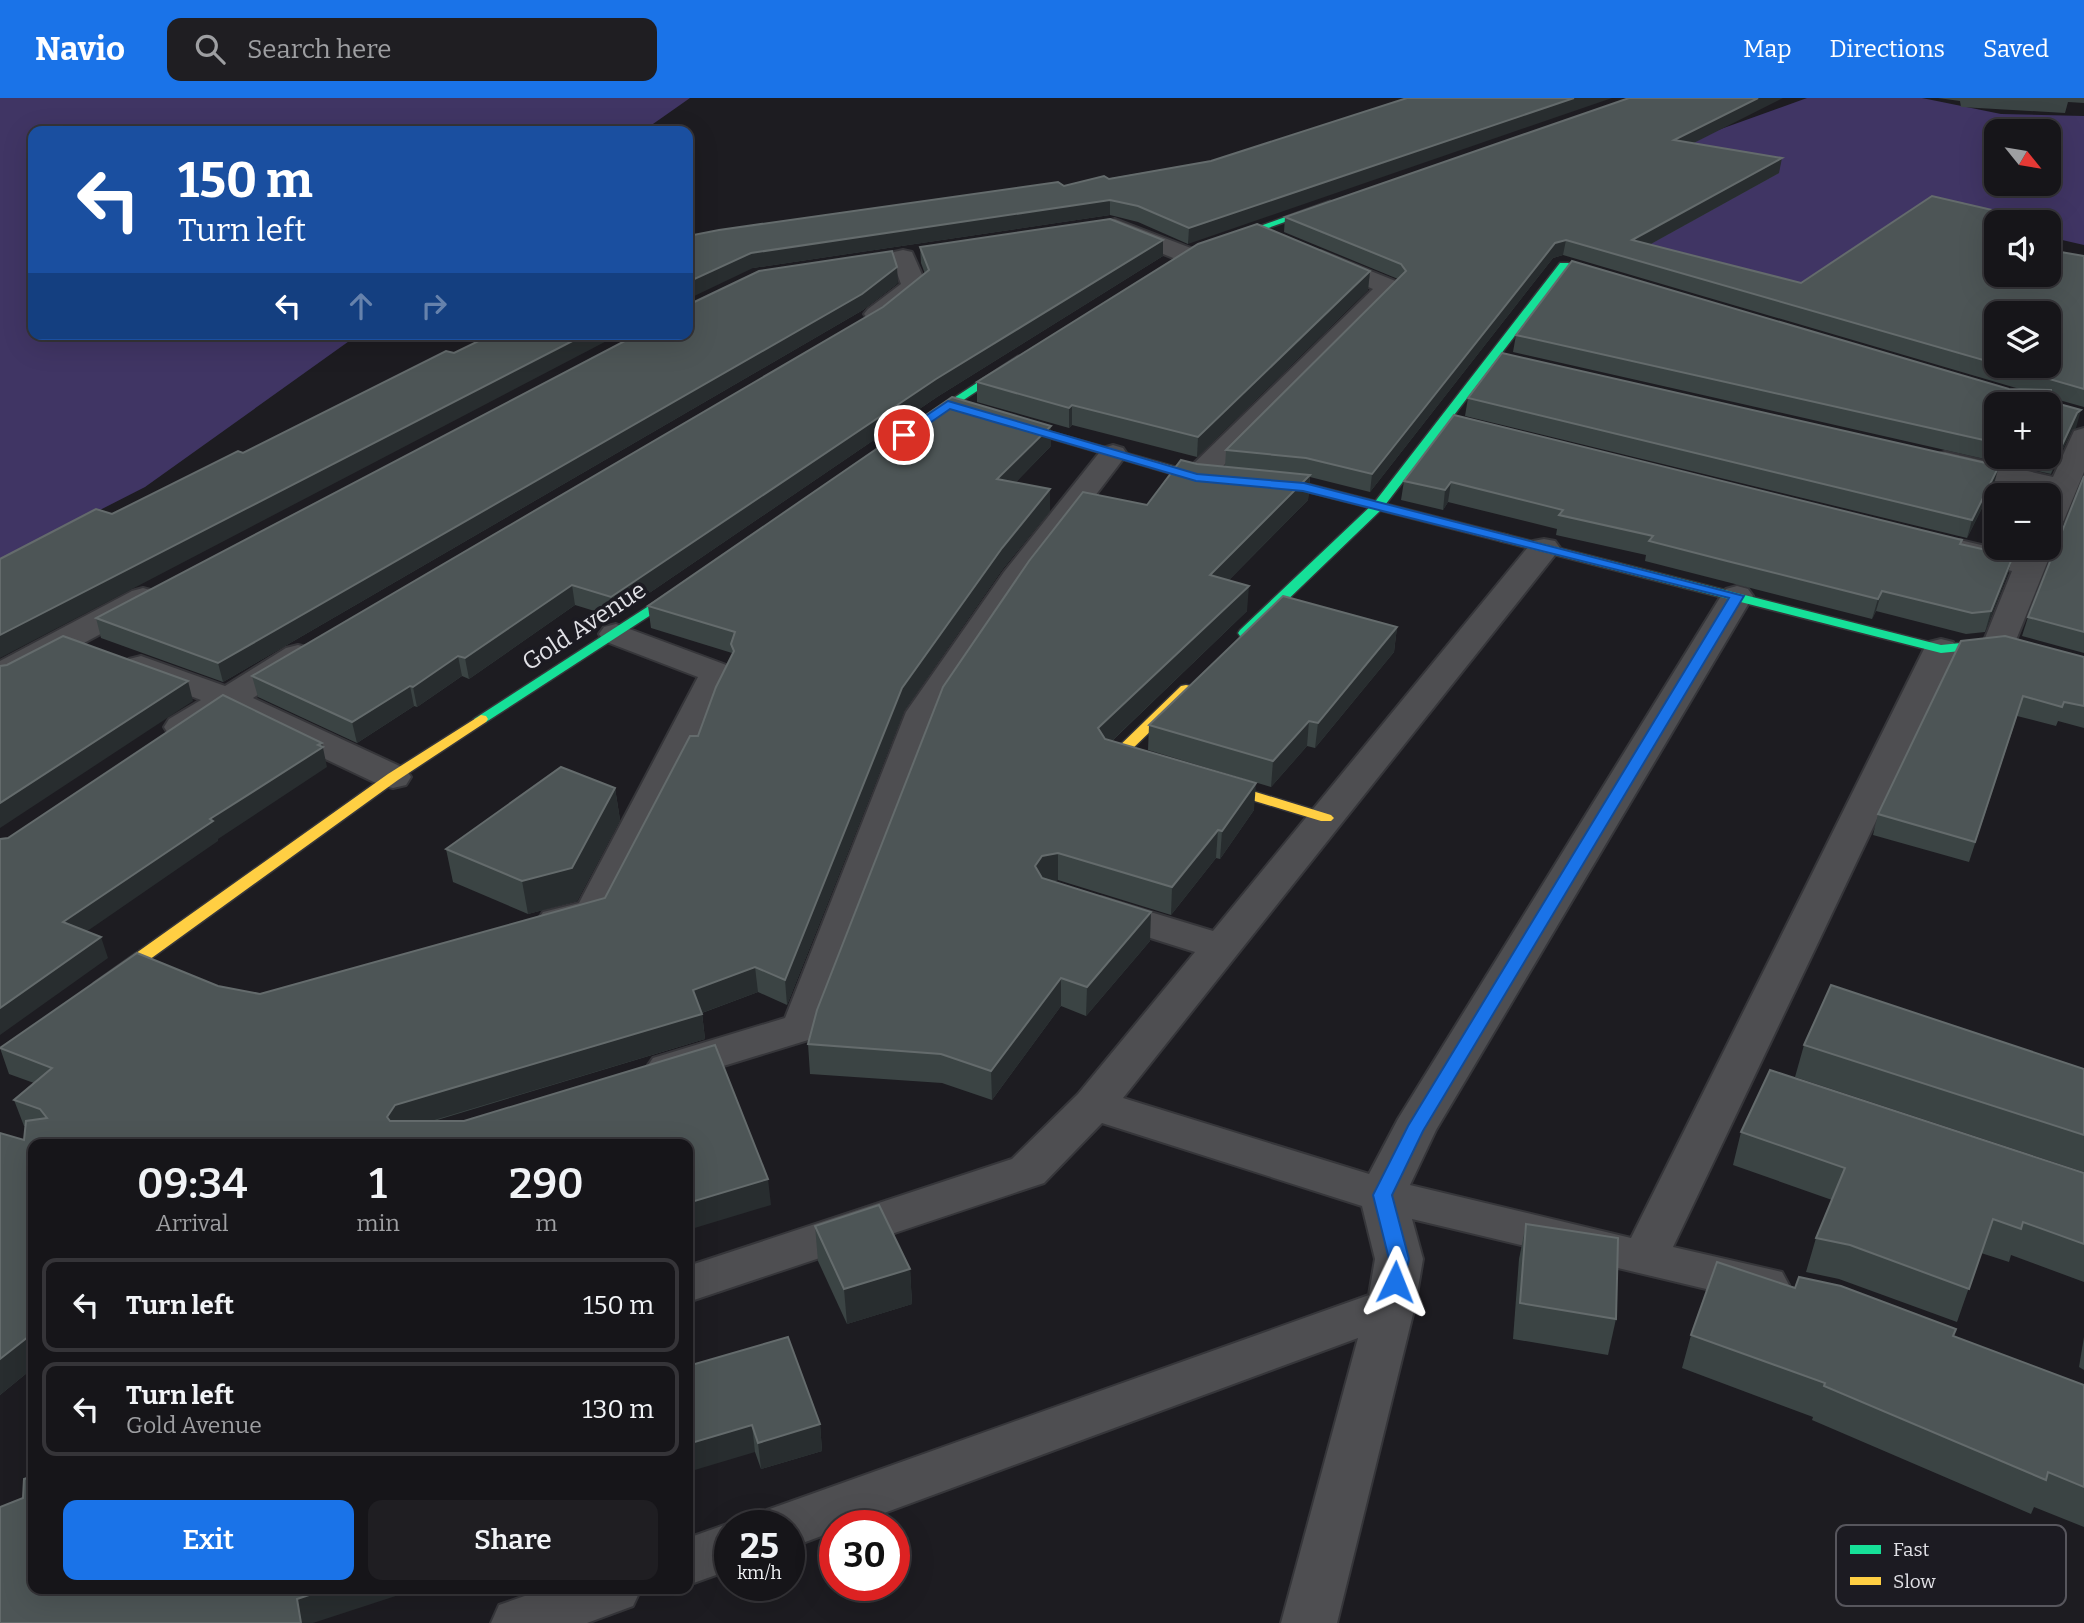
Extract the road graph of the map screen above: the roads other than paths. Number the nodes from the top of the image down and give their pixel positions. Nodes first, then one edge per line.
1 (1348, 198) edge
2 (1096, 227) edge
3 (1255, 230) junction
4 (1187, 255) junction
5 (903, 256) dead end
6 (1164, 269) edge
7 (1631, 285) edge
8 (850, 330) edge
9 (1039, 348) edge
10 (948, 405) junction
11 (2080, 424) edge
12 (902, 436) edge
13 (1112, 454) junction
14 (1917, 455) edge
15 (1196, 477) junction
16 (2063, 488) junction
17 (2061, 493) edge
18 (1378, 506) junction
19 (1936, 543) edge
20 (1544, 548) junction
21 (1984, 550) edge
22 (2032, 560) edge
23 (708, 571) edge
24 (165, 587) edge
25 (1737, 596) junction
26 (616, 634) junction
27 (66, 639) junction
28 (1238, 640) edge
29 (322, 641) edge
30 (2000, 643) junction
31 (1941, 649) junction
32 (2084, 666) edge
33 (0, 675) edge
34 (1198, 678) edge
35 (226, 698) junction
36 (158, 743) edge
37 (394, 777) junction
38 (1326, 818) junction
39 (1069, 899) edge
40 (529, 929) edge
41 (1222, 947) junction
42 (139, 958) junction
43 (178, 974) edge
44 (86, 997) edge
45 (631, 1080) edge
46 (1094, 1105) junction
47 (1382, 1195) junction
48 (1644, 1259) junction
49 (693, 1282) edge
50 (1812, 1295) edge
51 (1391, 1306) junction
52 (805, 1519) edge
53 (714, 1552) edge
54 (693, 1560) edge
55 (599, 1594) edge
56 (519, 1623) edge
57 (1309, 1623) edge

1 - 3 street
2 - 4 street
3 - 4 street
3 - 15 street
4 - 6 street
5 - 8 street
7 - 18 street
9 - 10 street
10 - 12 street
10 - 13 street
11 - 16 street
13 - 15 street
13 - 45 street
14 - 16 street
15 - 18 street
16 - 17 street
18 - 20 street
18 - 28 street
19 - 21 street
20 - 25 street
20 - 38 street
22 - 30 street
23 - 26 street, Gold Avenue
24 - 27 street
25 - 31 street
25 - 47 street
26 - 37 street, Gold Avenue
26 - 40 street
27 - 33 street
27 - 35 street
29 - 35 street
30 - 31 street
30 - 32 street
31 - 48 street
34 - 38 street
35 - 36 street
35 - 37 street
37 - 42 street, Gold Avenue
38 - 41 street
39 - 41 street
41 - 46 street
42 - 43 street
42 - 44 street, Gold Avenue
46 - 47 street
46 - 49 street
47 - 48 street
47 - 51 street
48 - 50 street
51 - 52 street
51 - 57 street
53 - 54 street
55 - 56 street

